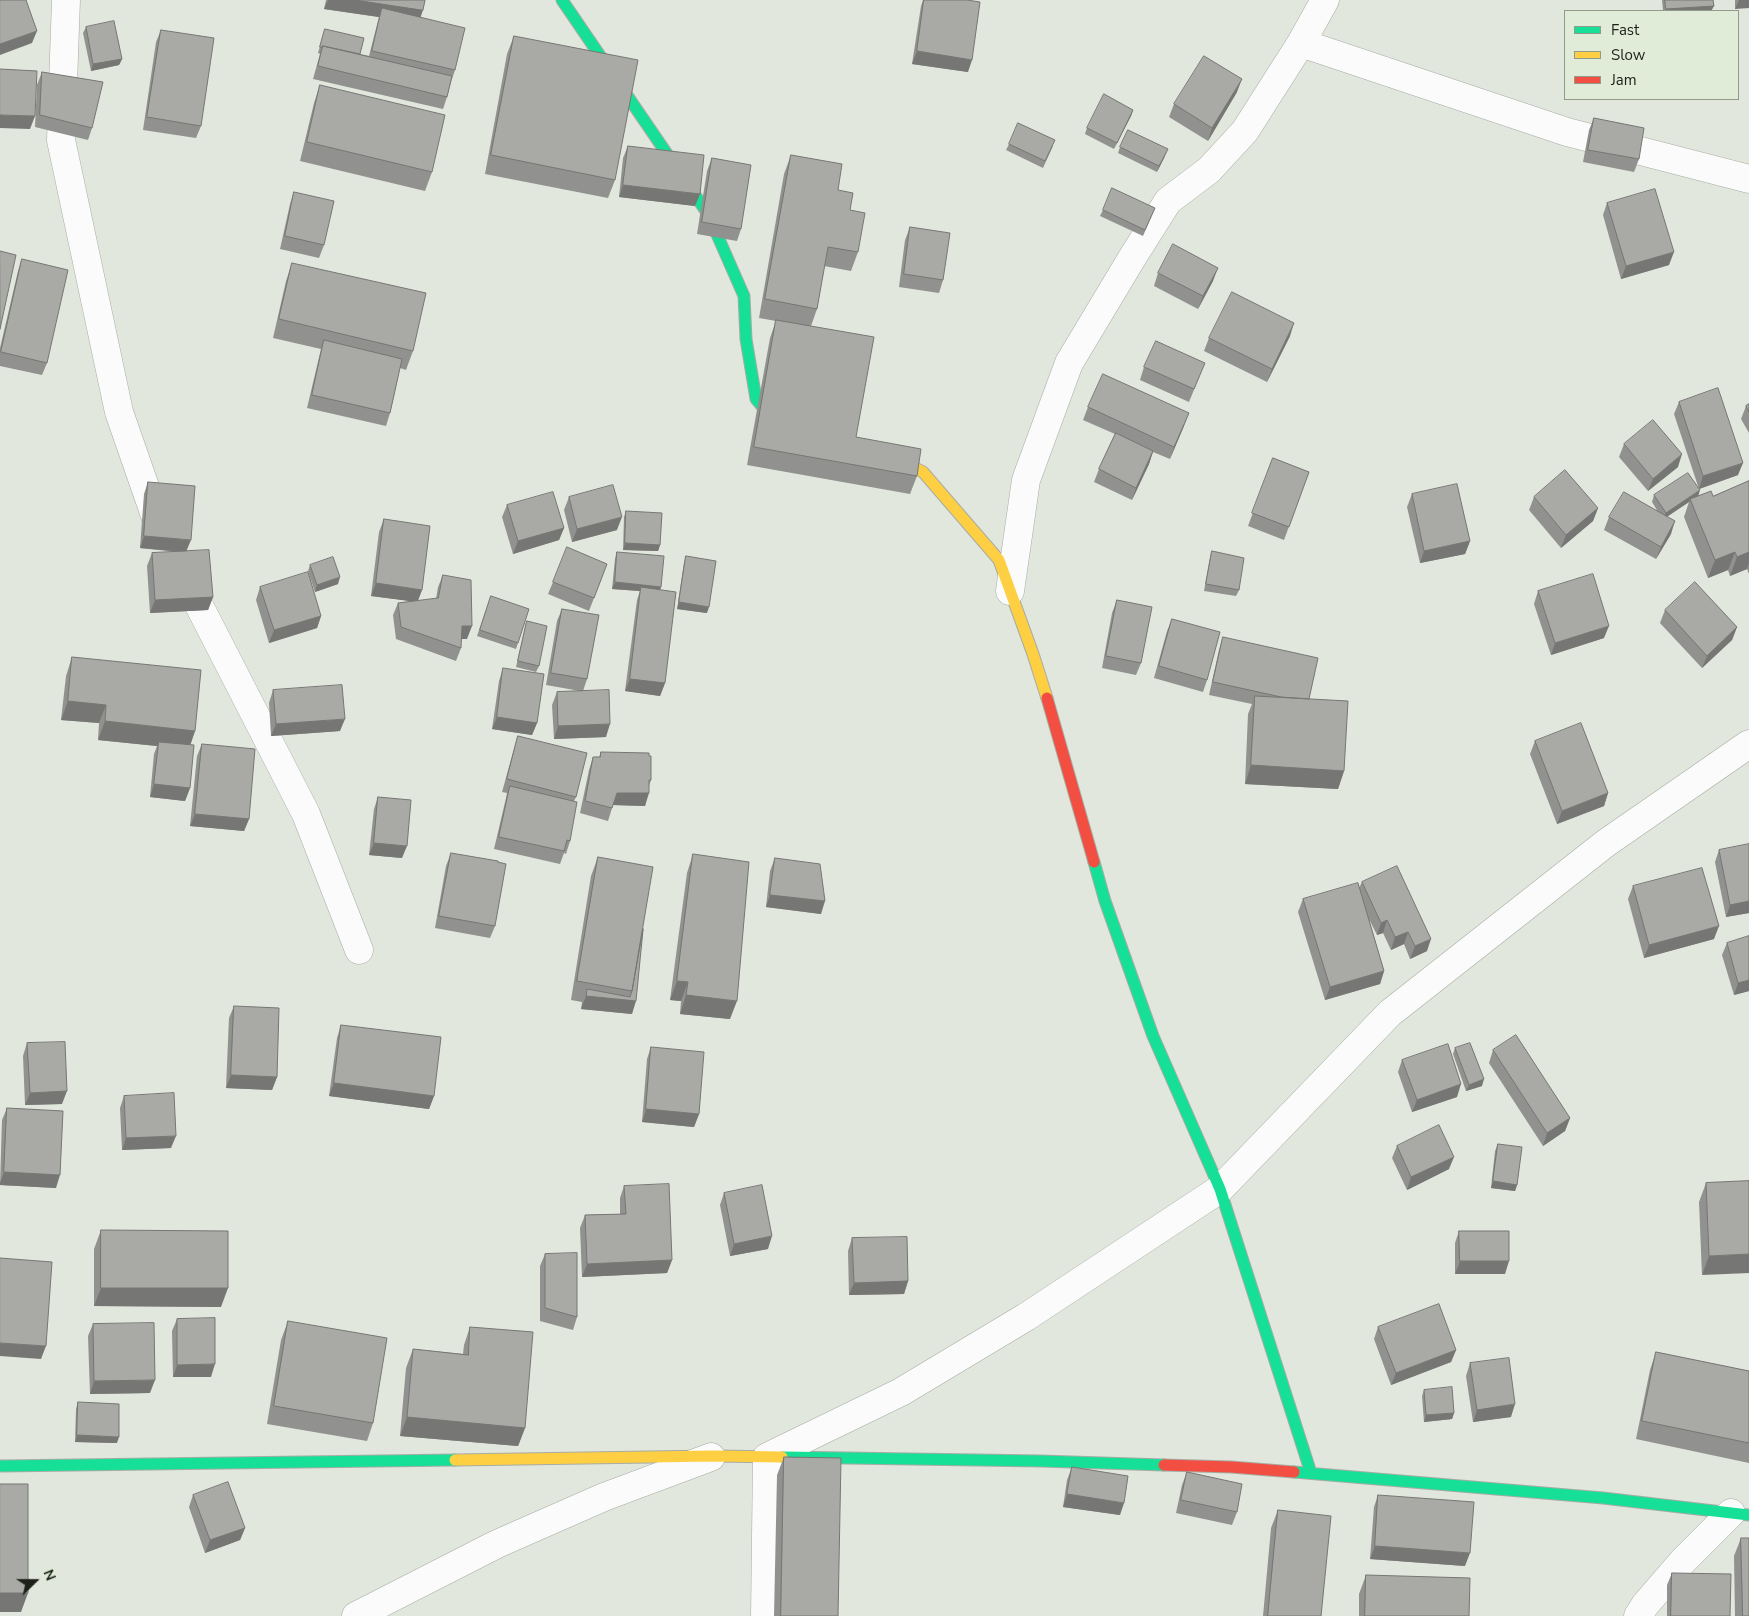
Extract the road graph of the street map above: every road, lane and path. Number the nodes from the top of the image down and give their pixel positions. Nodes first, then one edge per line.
1 (66, 0) edge
2 (562, 0) edge
3 (1325, 0) edge
4 (1301, 42) junction
5 (1749, 179) edge
6 (794, 432) edge
7 (873, 447) edge
8 (1010, 590) junction
9 (1749, 744) edge
10 (359, 950) dead end
11 (1220, 1189) junction
12 (714, 1456) junction
13 (767, 1457) junction
14 (0, 1466) edge
15 (1310, 1473) junction
16 (1740, 1514) edge
17 (356, 1616) edge
18 (765, 1616) edge
19 (1638, 1616) edge

1 - 10 street
2 - 6 street
3 - 4 street
4 - 5 street
4 - 8 street
7 - 8 street
8 - 11 street
9 - 11 street
11 - 13 street
11 - 15 street
12 - 13 street
12 - 14 street
12 - 17 street
13 - 15 street
13 - 18 street
15 - 16 street
16 - 19 street

